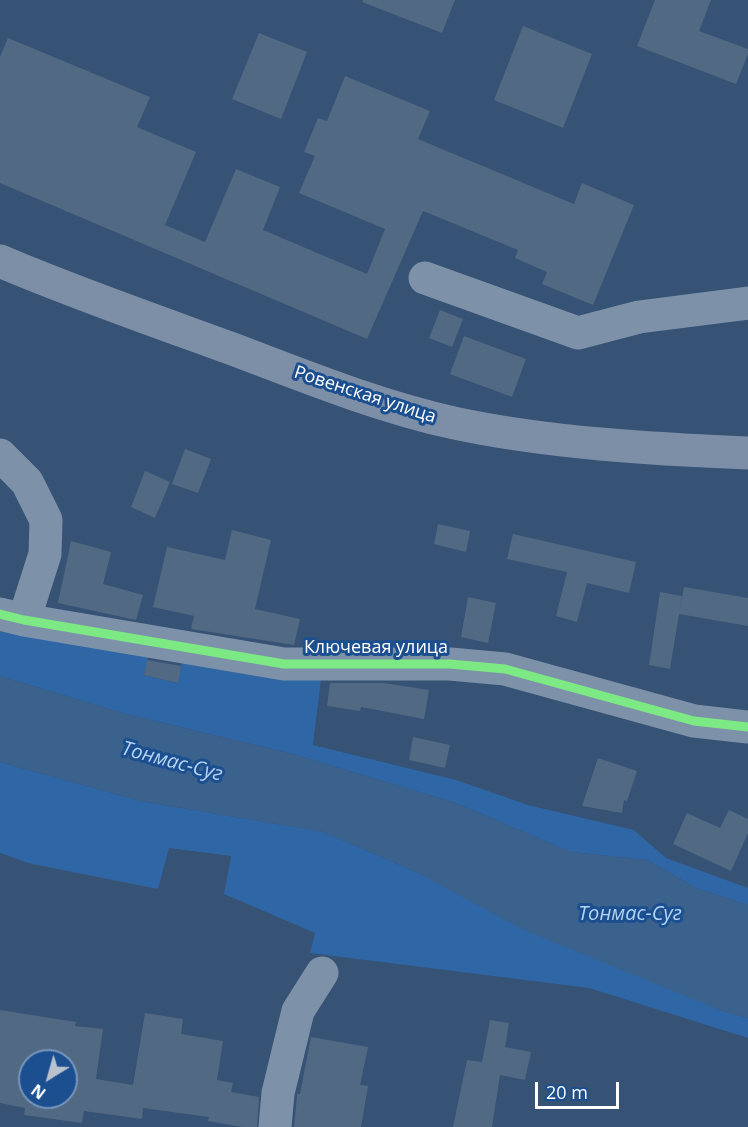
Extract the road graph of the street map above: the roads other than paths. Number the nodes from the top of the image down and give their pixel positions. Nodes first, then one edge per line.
1 (0, 261) edge
2 (424, 278) dead end
3 (748, 303) edge
4 (748, 453) edge
5 (0, 455) edge
6 (12, 617) edge
7 (748, 727) edge
8 (322, 973) dead end
9 (275, 1127) edge

1 - 4 main road, Ровенская улица
2 - 3 street
5 - 6 street
6 - 7 street, Ключевая улица
8 - 9 street

